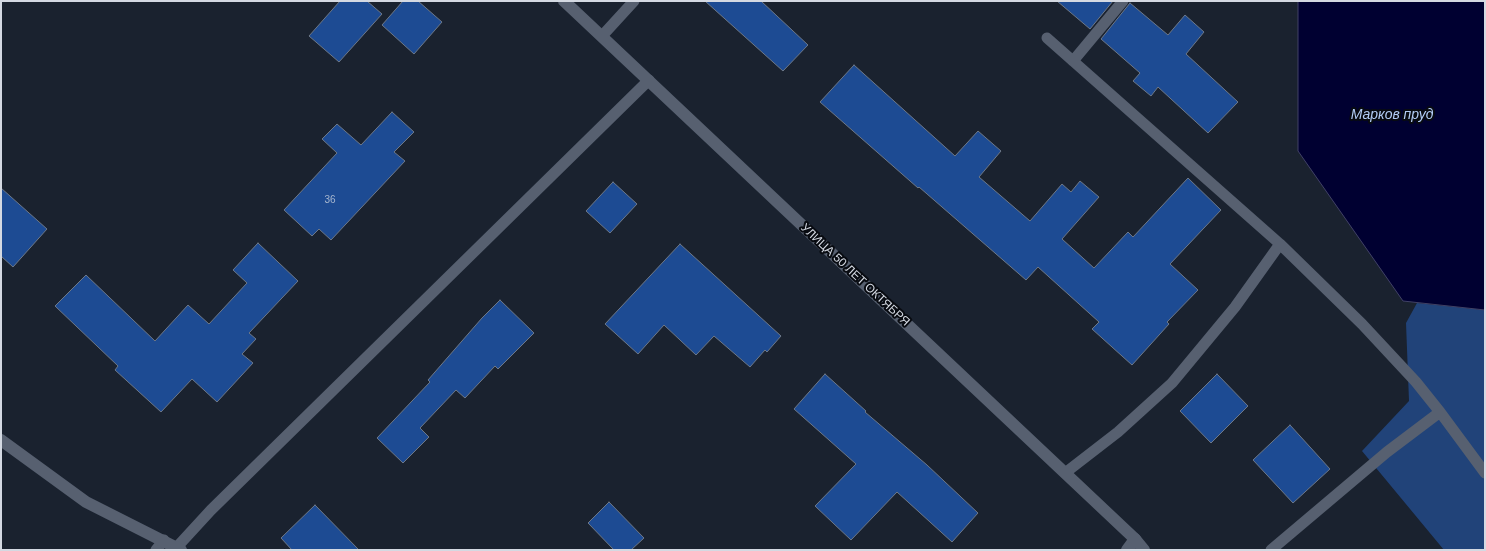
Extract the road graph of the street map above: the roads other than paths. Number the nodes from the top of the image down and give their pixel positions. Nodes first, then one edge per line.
1 (564, 1) edge
2 (634, 1) edge
3 (1123, 1) edge
4 (602, 36) junction
5 (1047, 38) dead end
6 (1072, 60) junction
7 (649, 80) junction
8 (1280, 244) junction
9 (1440, 412) junction
10 (1, 440) edge
11 (1065, 473) junction
12 (1485, 473) edge
13 (160, 545) edge
14 (1131, 545) edge
15 (179, 548) edge
16 (1144, 550) edge
17 (1271, 550) edge

1 - 4 main road, УЛИЦА 50 ЛЕТ ОКТЯБРЯ
2 - 4 lane
3 - 6 lane
4 - 7 main road, УЛИЦА 50 ЛЕТ ОКТЯБРЯ
5 - 6 lane
6 - 8 lane
7 - 11 main road, УЛИЦА 50 ЛЕТ ОКТЯБРЯ
7 - 15 lane
8 - 9 lane
8 - 11 lane
9 - 12 lane
9 - 17 lane
10 - 13 main road
11 - 14 main road, УЛИЦА 50 ЛЕТ ОКТЯБРЯ
13 - 15 main road
14 - 16 main road, УЛИЦА 50 ЛЕТ ОКТЯБРЯ

